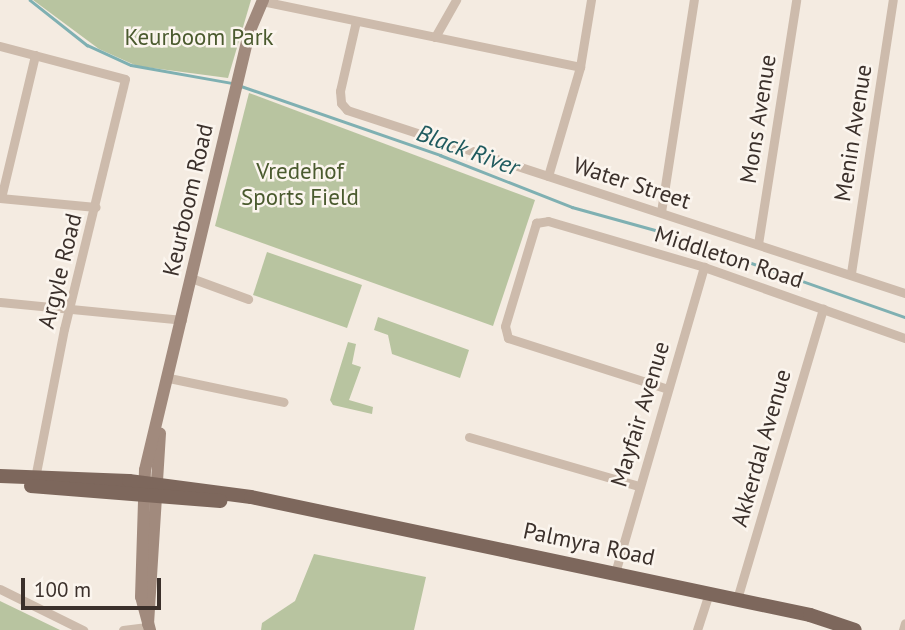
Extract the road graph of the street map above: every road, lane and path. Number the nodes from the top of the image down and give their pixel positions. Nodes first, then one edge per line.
1 (456, 0) edge
2 (591, 0) edge
3 (694, 0) edge
4 (796, 0) edge
5 (893, 0) edge
6 (262, 1) edge
7 (356, 21) junction
8 (435, 37) junction
9 (0, 47) edge
10 (35, 55) junction
11 (580, 67) junction
12 (548, 176) junction
13 (0, 198) edge
14 (96, 207) junction
15 (661, 212) junction
16 (758, 244) junction
17 (704, 267) junction
18 (851, 273) junction
19 (191, 278) junction
20 (905, 293) edge
21 (248, 299) dead end
22 (0, 302) edge
23 (823, 308) junction
24 (69, 309) junction
25 (182, 320) junction
26 (905, 338) edge
27 (169, 378) junction
28 (668, 389) junction
29 (284, 402) dead end
30 (469, 438) dead end
31 (0, 476) edge
32 (35, 478) junction
33 (0, 482) edge
34 (639, 486) junction
35 (149, 489) junction
36 (615, 573) junction
37 (0, 589) edge
38 (709, 593) junction
39 (737, 599) junction
40 (905, 623) edge
41 (820, 624) edge
42 (149, 627) edge
43 (84, 629) edge
44 (123, 630) edge
45 (697, 630) edge
46 (855, 630) edge
47 (903, 630) edge

1 - 8 street
2 - 11 street
3 - 15 street
4 - 16 street, Mons Avenue
5 - 18 street, Menin Avenue
6 - 7 street
6 - 19 main road, Keurboom Road
7 - 8 street
7 - 12 street, Water Street
8 - 11 street
9 - 10 street
10 - 13 street
10 - 14 street, Argyle Road
11 - 12 street
12 - 15 street, Water Street
13 - 14 street
14 - 24 street, Argyle Road
15 - 16 street, Water Street
16 - 18 street, Water Street
17 - 23 street, Middleton Road
17 - 28 street, Mayfair Avenue
17 - 28 street, Middleton Road
18 - 20 street, Water Street
19 - 21 street
19 - 25 main road, Keurboom Road
22 - 24 street
23 - 26 street, Middleton Road
23 - 39 street, Akkerdal Avenue
24 - 25 street
24 - 32 street, Argyle Road
25 - 27 main road, Keurboom Road
27 - 29 street
27 - 35 main road, Keurboom Road
28 - 34 street, Mayfair Avenue
30 - 34 street
31 - 32 main road
32 - 35 main road
33 - 35 main road
34 - 36 street, Mayfair Avenue
35 - 36 main road, Palmyra Road
35 - 42 main road, Keurboom Road
36 - 38 main road, Palmyra Road
37 - 43 street
38 - 39 main road, Palmyra Road
38 - 45 street
39 - 41 main road, Palmyra Road
40 - 47 street
41 - 46 main road, Palmyra Road
42 - 44 street

